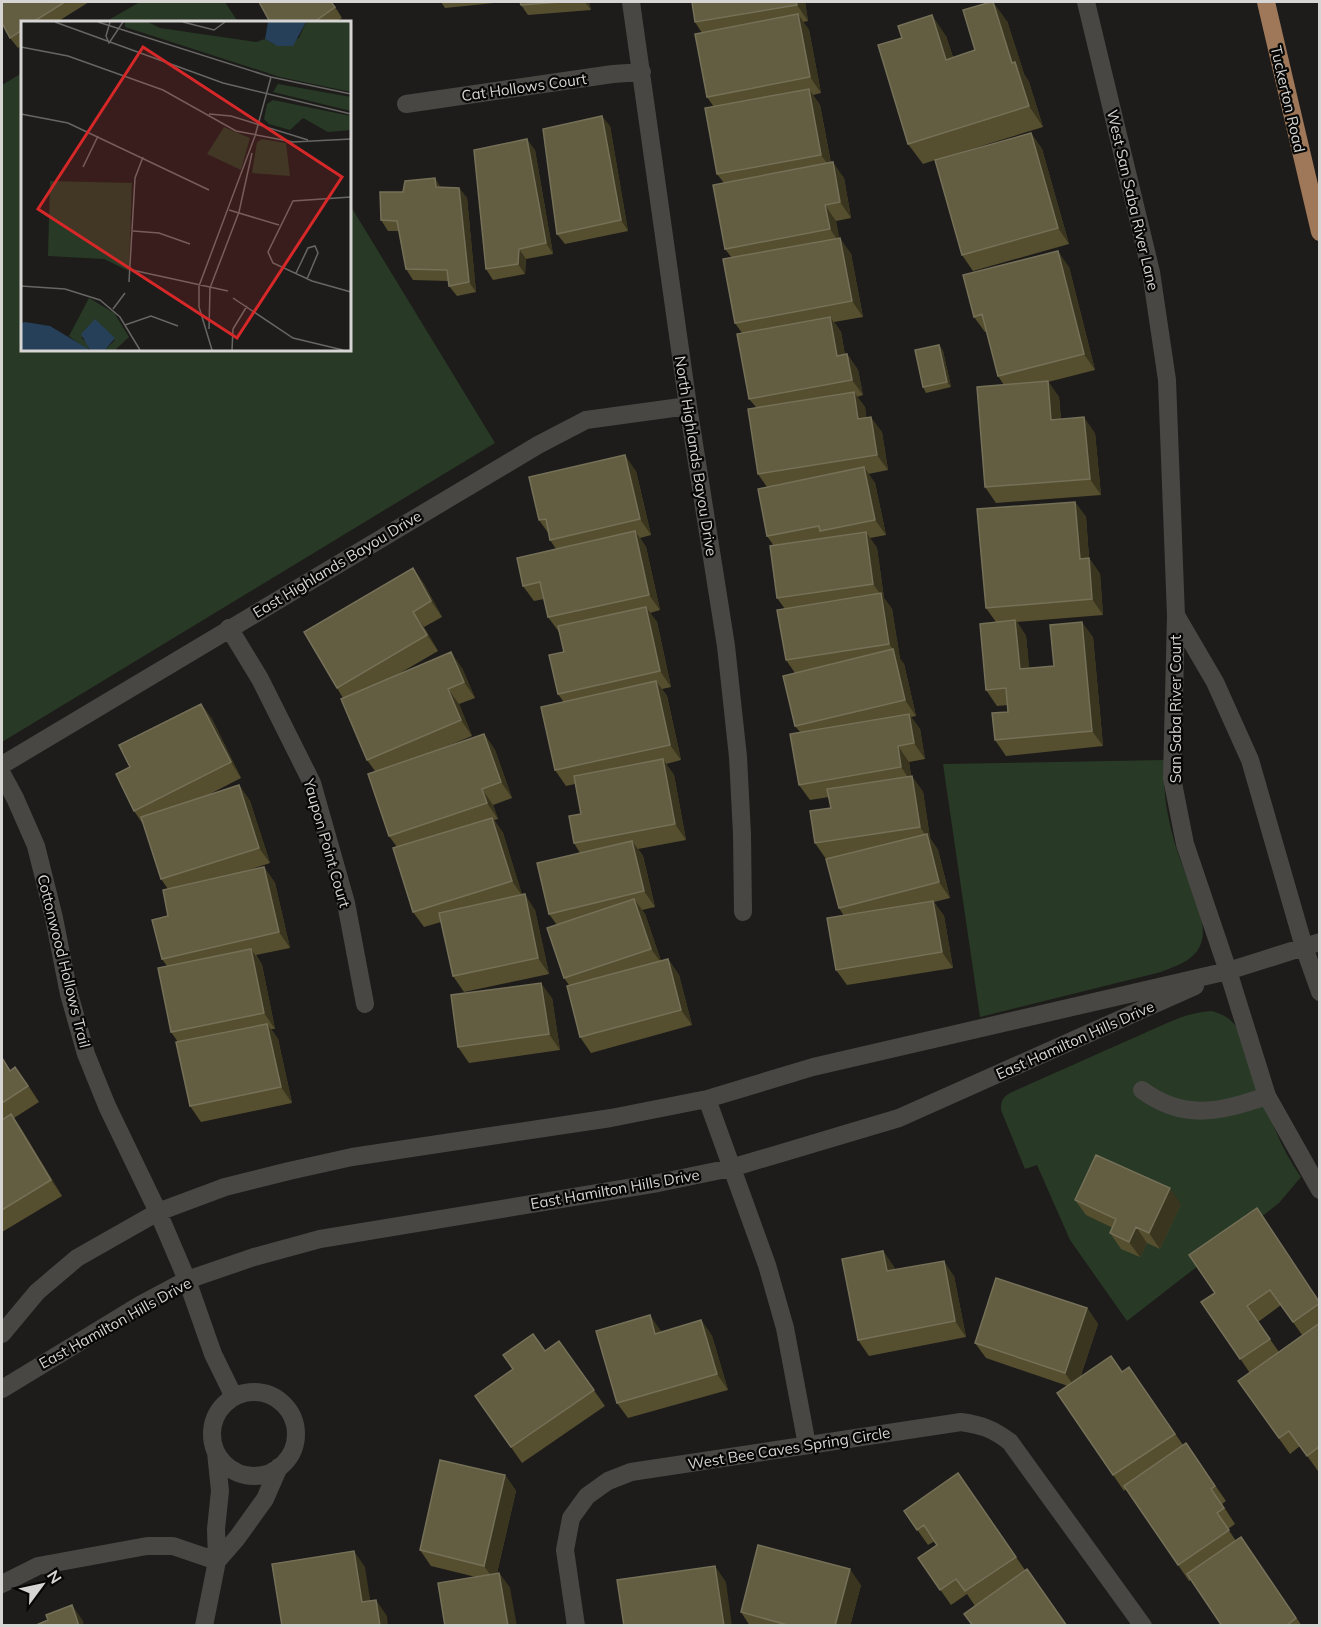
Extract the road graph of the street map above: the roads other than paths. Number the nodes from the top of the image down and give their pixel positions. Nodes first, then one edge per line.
1 (632, 2) edge
2 (1086, 2) edge
3 (1266, 2) edge
4 (642, 72) junction
5 (406, 104) dead end
6 (1320, 232) edge
7 (688, 406) junction
8 (1176, 616) junction
9 (229, 628) junction
10 (2, 765) edge
11 (2, 774) edge
12 (743, 912) dead end
13 (1312, 945) edge
14 (1228, 971) junction
15 (1320, 992) edge
16 (365, 1004) dead end
17 (1142, 1090) dead end
18 (1267, 1096) junction
19 (707, 1099) junction
20 (731, 1168) junction
21 (1320, 1190) edge
22 (158, 1212) junction
23 (187, 1280) junction
24 (2, 1334) edge
25 (2, 1389) edge
26 (234, 1397) junction
27 (807, 1445) junction
28 (216, 1452) junction
29 (279, 1467) junction
30 (217, 1562) junction
31 (2, 1584) edge
32 (204, 1626) edge
33 (576, 1626) edge
34 (1143, 1626) edge

1 - 4 street, North Highlands Bayou Drive
2 - 8 street, West San Saba River Lane
3 - 6 main road, Tuckerton Road
4 - 5 street, Cat Hollows Court
4 - 7 street, North Highlands Bayou Drive
7 - 9 street, East Highlands Bayou Drive
7 - 12 street, North Highlands Bayou Drive
8 - 13 street, San Saba River Court
8 - 14 street, San Saba River Court
9 - 10 street, East Highlands Bayou Drive
9 - 16 street, Yaupon Point Court
11 - 22 street, Cottonwood Hollows Trail
13 - 14 street, East Hamilton Hills Drive
13 - 15 street, San Saba River Court
14 - 18 street, San Saba River Court
14 - 19 street, East Hamilton Hills Drive
14 - 20 street, East Hamilton Hills Drive
17 - 18 street
18 - 21 street, San Saba River Court
19 - 20 street
19 - 22 street, East Hamilton Hills Drive
20 - 23 street, East Hamilton Hills Drive
20 - 27 street
22 - 23 street, Cottonwood Hollows Trail
22 - 24 street, East Hamilton Hills Drive
23 - 25 street, East Hamilton Hills Drive
23 - 26 street, Cottonwood Hollows Trail
26 - 28 street
26 - 29 street
27 - 33 street, West Bee Caves Spring Circle
27 - 34 street, West Bee Caves Spring Circle
28 - 29 street
28 - 30 street
29 - 30 street
30 - 31 street
30 - 32 street

